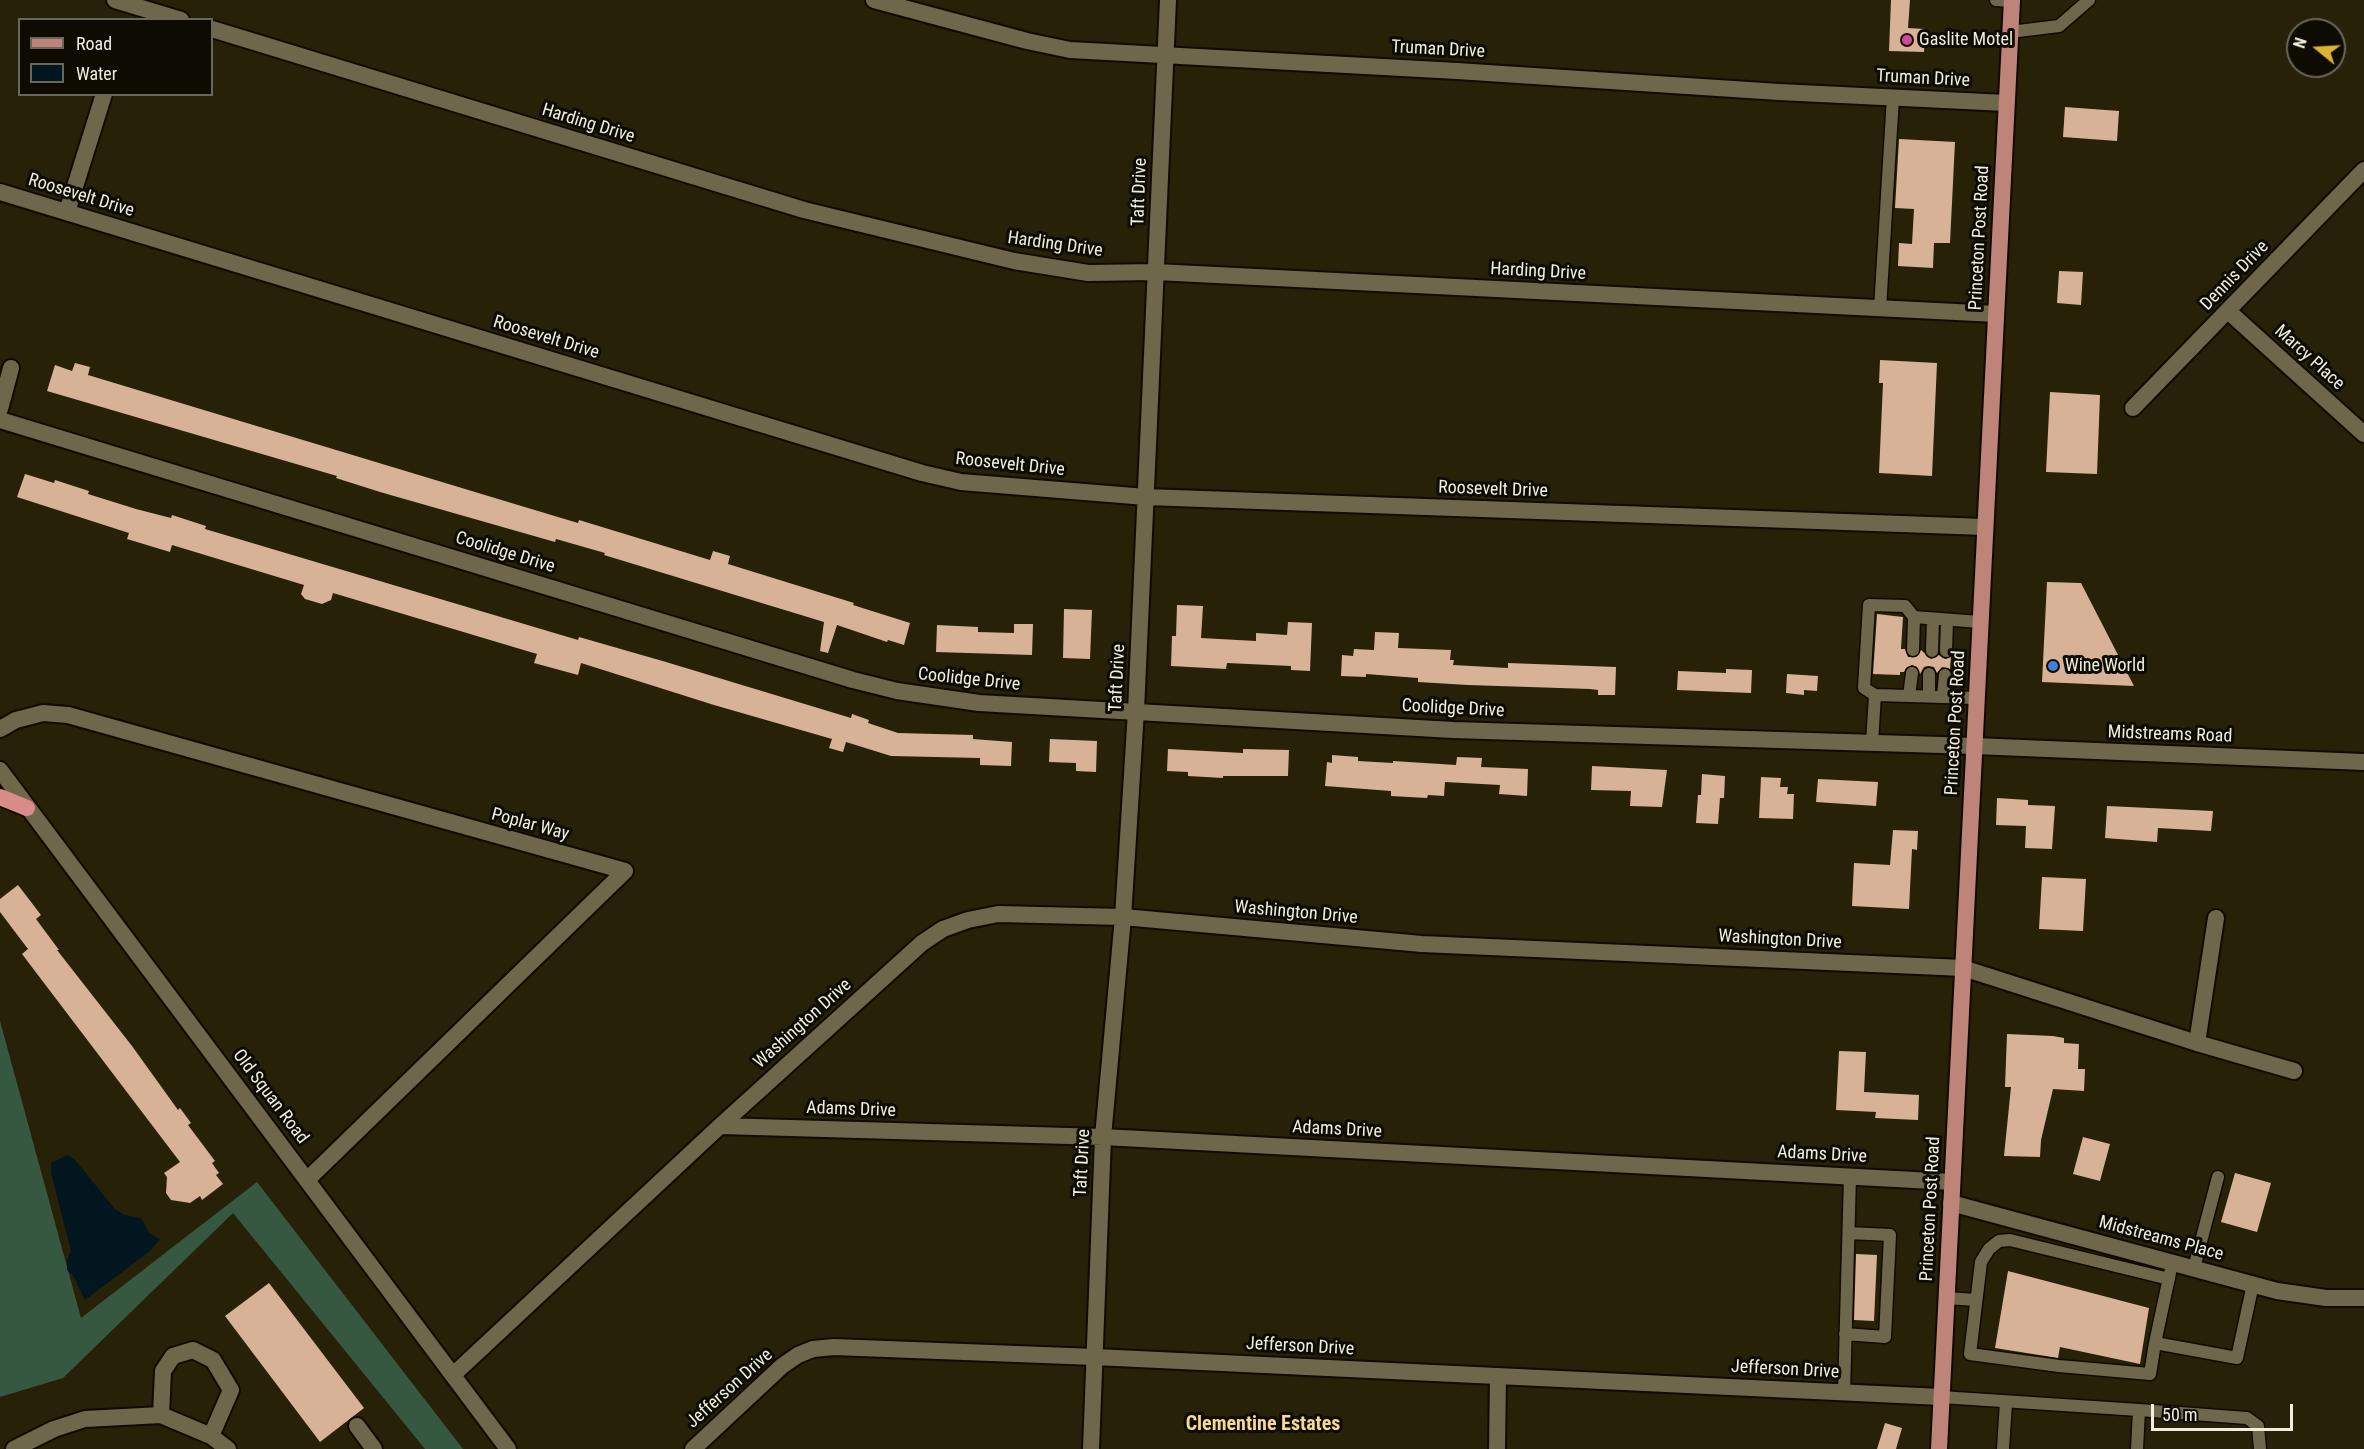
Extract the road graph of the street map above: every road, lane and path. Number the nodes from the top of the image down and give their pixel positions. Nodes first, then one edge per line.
1 (115, 0) edge
2 (874, 0) edge
3 (1168, 0) edge
4 (2007, 0) edge
5 (2089, 0) edge
6 (132, 8) edge
7 (173, 18) edge
8 (213, 29) edge
9 (2010, 32) junction
10 (1166, 56) junction
11 (103, 96) edge
12 (1893, 97) junction
13 (2007, 103) junction
14 (2364, 170) edge
15 (0, 192) edge
16 (67, 212) junction
17 (1156, 272) junction
18 (1880, 309) junction
19 (2228, 311) junction
20 (1996, 314) junction
21 (11, 368) dead end
22 (2133, 408) dead end
23 (0, 409) edge
24 (0, 420) edge
25 (2364, 434) edge
26 (1146, 497) junction
27 (1985, 527) junction
28 (1914, 617) junction
29 (1933, 619) junction
30 (1947, 620) junction
31 (1980, 622) junction
32 (1912, 650) dead end
33 (1932, 651) dead end
34 (1946, 651) dead end
35 (1912, 673) dead end
36 (1929, 674) dead end
37 (1945, 675) dead end
38 (1875, 695) junction
39 (1909, 696) junction
40 (1929, 696) junction
41 (1943, 696) junction
42 (1977, 698) junction
43 (1136, 711) junction
44 (0, 729) edge
45 (1872, 743) junction
46 (1974, 746) junction
47 (2364, 762) edge
48 (0, 770) edge
49 (0, 796) edge
50 (27, 808) junction
51 (1123, 917) junction
52 (2216, 918) dead end
53 (1963, 968) junction
54 (2197, 1043) junction
55 (2294, 1071) dead end
56 (720, 1126) junction
57 (1103, 1137) junction
58 (1850, 1176) junction
59 (2218, 1177) dead end
60 (308, 1179) junction
61 (1952, 1182) junction
62 (1951, 1203) junction
63 (2015, 1220) junction
64 (1848, 1238) junction
65 (2010, 1240) junction
66 (2194, 1268) junction
67 (2170, 1270) junction
68 (2253, 1284) junction
69 (1946, 1298) junction
70 (2364, 1299) edge
71 (1976, 1300) junction
72 (1846, 1329) junction
73 (2156, 1343) junction
74 (1095, 1357) junction
75 (453, 1375) junction
76 (1498, 1376) junction
77 (1844, 1393) junction
78 (1941, 1397) junction
79 (2006, 1402) junction
80 (2139, 1410) junction
81 (161, 1415) junction
82 (357, 1426) dead end
83 (211, 1436) junction
84 (14, 1449) edge
85 (228, 1449) edge
86 (374, 1449) edge
87 (508, 1449) edge
88 (693, 1449) edge
89 (1091, 1449) edge
90 (1497, 1449) edge
91 (1939, 1449) edge
92 (2003, 1449) edge
93 (2137, 1449) edge
94 (2260, 1449) edge

1 - 6 street
2 - 10 street, Truman Drive
3 - 10 street, Taft Drive
4 - 9 main road, Princeton Post Road
5 - 9 lane
6 - 7 street
8 - 17 street, Harding Drive
9 - 13 main road, Princeton Post Road
10 - 12 street, Truman Drive
10 - 17 street, Taft Drive
11 - 16 street
12 - 13 street, Truman Drive
12 - 18 lane
13 - 20 main road, Princeton Post Road
14 - 19 street, Dennis Drive
15 - 16 street, Roosevelt Drive
16 - 26 street, Roosevelt Drive
17 - 18 street, Harding Drive
17 - 26 street, Taft Drive
18 - 20 street, Harding Drive
19 - 22 street, Dennis Drive
19 - 25 street, Marcy Place
20 - 27 main road, Princeton Post Road
21 - 23 street
24 - 43 street, Coolidge Drive
26 - 27 street, Roosevelt Drive
26 - 43 street, Taft Drive
27 - 31 main road, Princeton Post Road
28 - 29 lane
28 - 32 lane
28 - 38 lane
29 - 30 lane
29 - 33 lane
30 - 31 lane
30 - 34 lane
31 - 42 main road, Princeton Post Road
35 - 39 lane
36 - 40 lane
37 - 41 lane
38 - 39 lane
38 - 45 lane
39 - 40 lane
40 - 41 lane
41 - 42 lane
42 - 46 main road, Princeton Post Road
43 - 45 street, Coolidge Drive
43 - 51 street, Taft Drive
44 - 60 street, Poplar Way
45 - 46 street, Coolidge Drive
46 - 47 street, Midstreams Road
46 - 53 main road, Princeton Post Road
48 - 50 street, Old Squan Road
49 - 50 highway
50 - 60 street, Old Squan Road
51 - 53 street, Washington Drive
51 - 56 street, Washington Drive
51 - 57 street, Taft Drive
52 - 54 street
53 - 54 street, Washington Drive
53 - 61 main road, Princeton Post Road
54 - 55 street, Washington Drive
56 - 57 street, Adams Drive
56 - 75 street, Washington Drive
57 - 58 street, Adams Drive
57 - 74 street, Taft Drive
58 - 61 street, Adams Drive
58 - 64 lane
59 - 66 lane
60 - 75 street, Old Squan Road
61 - 62 main road, Princeton Post Road
62 - 63 street, Midstreams Place
62 - 69 main road, Princeton Post Road
63 - 65 lane
63 - 67 street, Midstreams Place
64 - 72 lane
64 - 72 lane
65 - 67 lane
65 - 71 lane
66 - 67 street, Midstreams Place
66 - 68 street, Midstreams Place
67 - 73 lane
68 - 70 street, Midstreams Place
68 - 73 lane
69 - 71 lane
69 - 78 main road, Princeton Post Road
71 - 73 lane
72 - 77 lane
74 - 76 street, Jefferson Drive
74 - 88 street, Jefferson Drive
74 - 89 street, Taft Drive
75 - 87 street, Old Squan Road
76 - 77 street, Jefferson Drive
76 - 90 street
77 - 78 street, Jefferson Drive
78 - 79 lane
78 - 91 main road, Princeton Post Road
79 - 80 lane
79 - 92 lane
80 - 93 lane
80 - 94 lane
81 - 83 street
81 - 83 street
81 - 84 street
82 - 86 street
83 - 85 street

